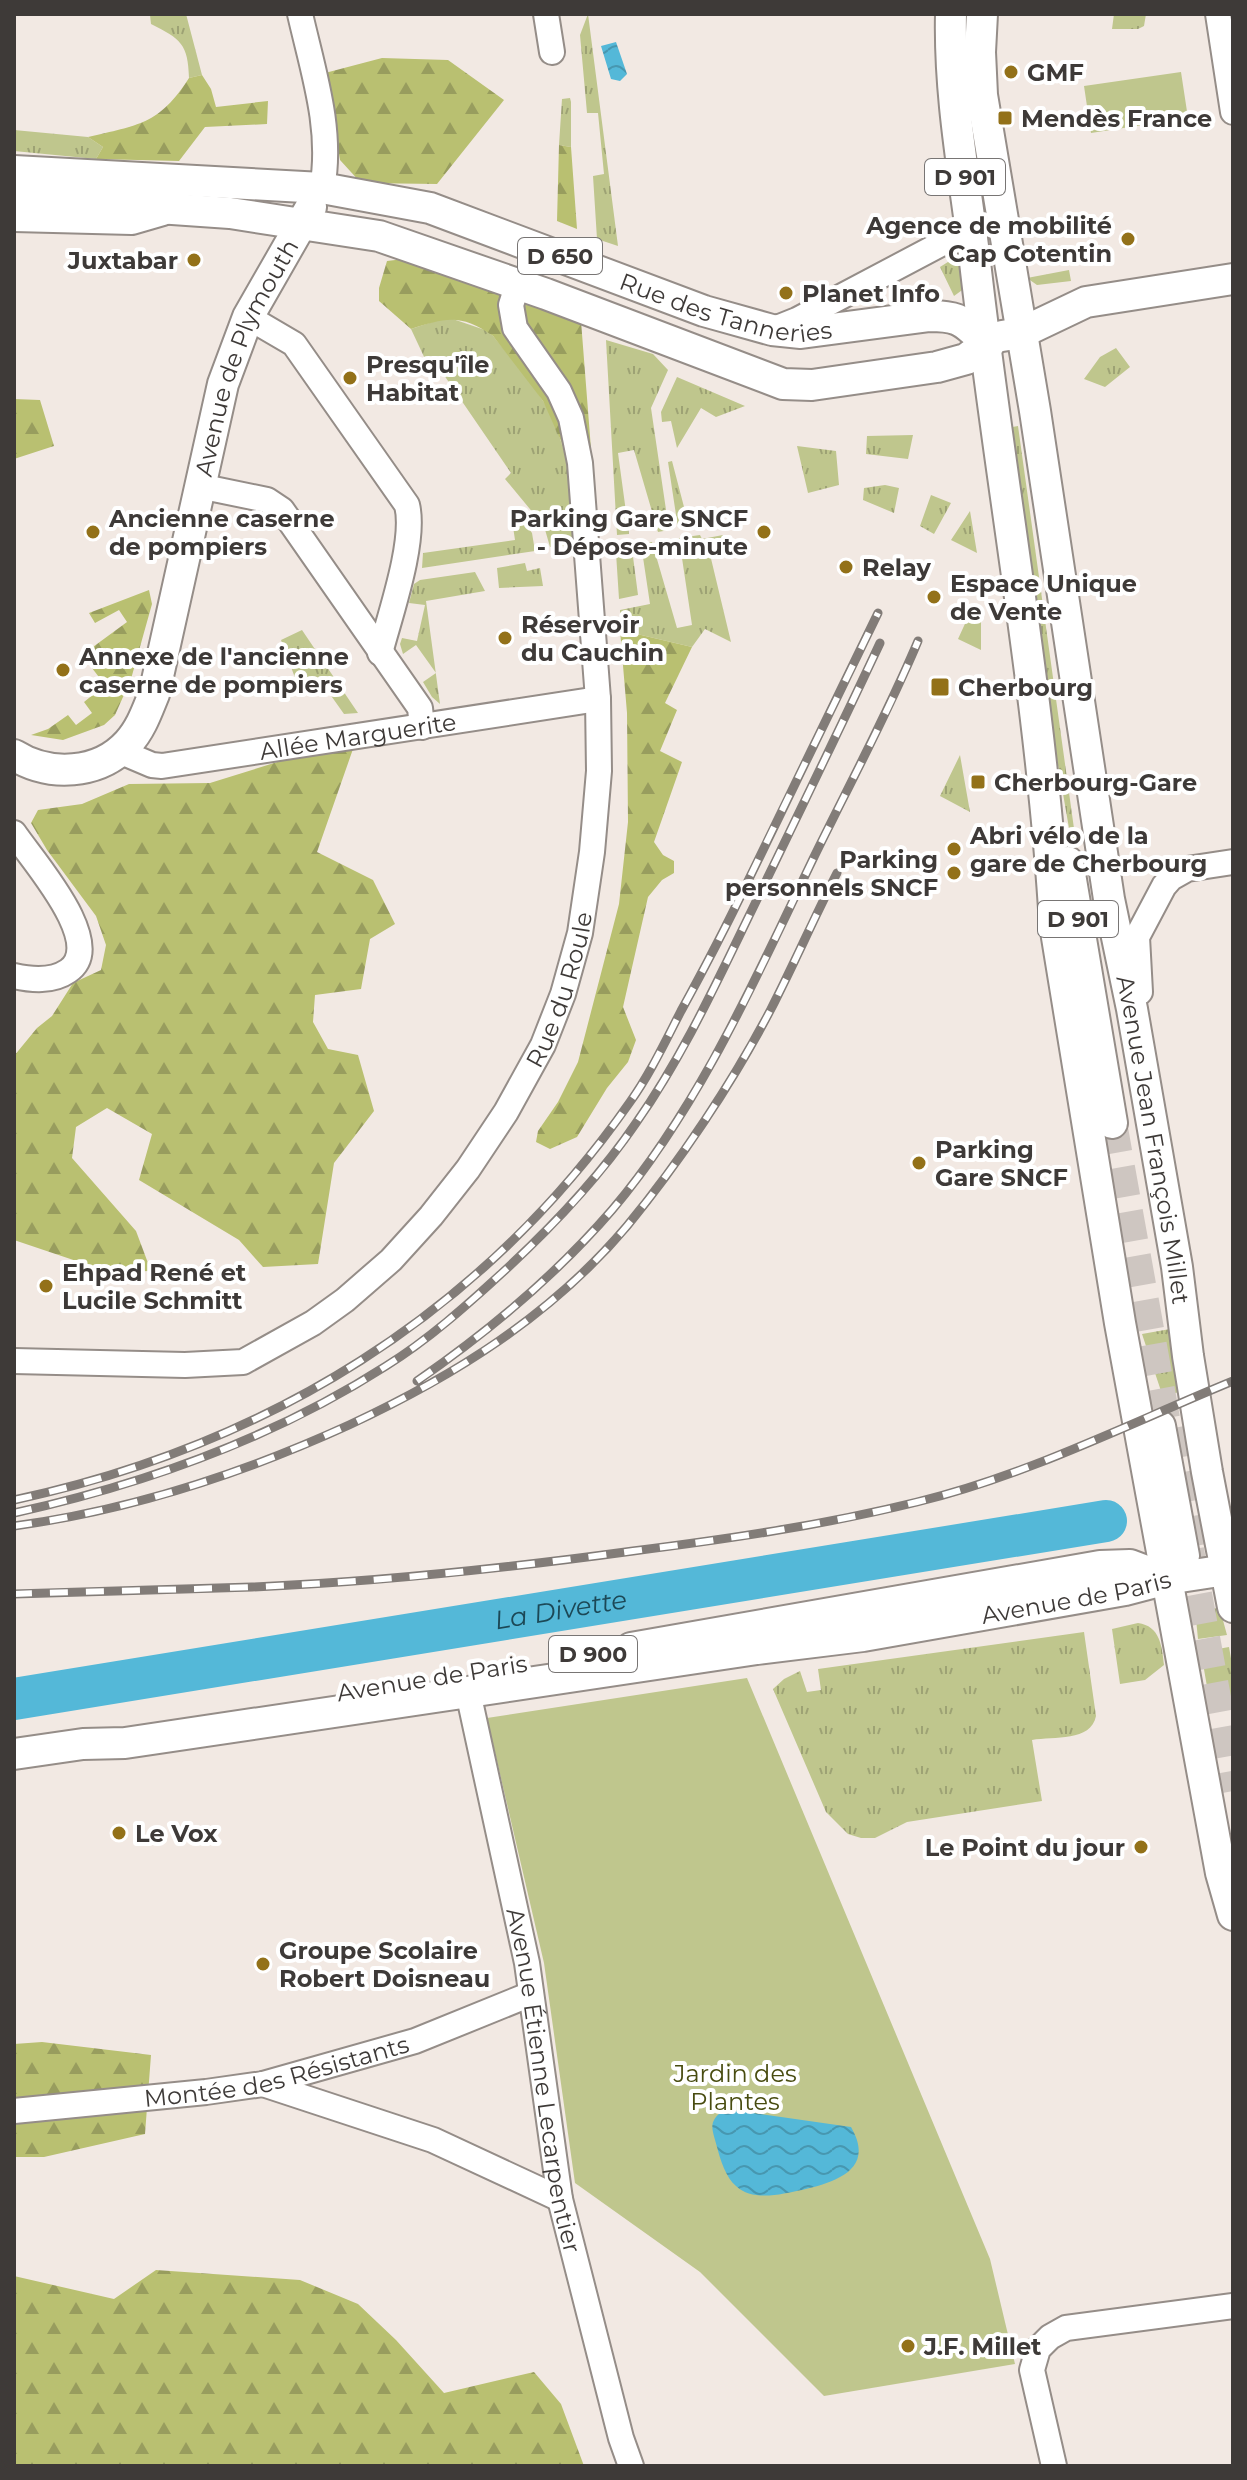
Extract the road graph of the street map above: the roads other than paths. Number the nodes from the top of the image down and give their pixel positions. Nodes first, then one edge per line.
1 (300, 14) edge
2 (546, 14) edge
3 (951, 14) edge
4 (982, 14) edge
5 (1218, 14) edge
6 (552, 52) dead end
7 (1233, 112) edge
8 (14, 171) edge
9 (322, 188) junction
10 (14, 198) edge
11 (180, 209) junction
12 (14, 219) edge
13 (302, 224) junction
14 (971, 228) junction
15 (1233, 279) edge
16 (518, 283) junction
17 (248, 317) junction
18 (772, 330) junction
19 (1021, 333) junction
20 (984, 339) junction
21 (937, 367) junction
22 (991, 404) junction
23 (1035, 411) junction
24 (199, 486) junction
25 (380, 653) junction
26 (598, 699) junction
27 (1035, 717) junction
28 (422, 727) junction
29 (119, 751) junction
30 (14, 755) edge
31 (14, 833) edge
32 (1233, 862) edge
33 (1109, 899) junction
34 (14, 976) edge
35 (1132, 1009) junction
36 (1120, 1323) junction
37 (14, 1361) edge
38 (1231, 1570) edge
39 (1179, 1577) junction
40 (1233, 1607) edge
41 (468, 1692) junction
42 (83, 1744) junction
43 (14, 1754) edge
44 (1233, 1915) edge
45 (531, 1994) junction
46 (263, 2084) junction
47 (14, 2111) edge
48 (560, 2199) junction
49 (1231, 2303) edge
50 (631, 2466) edge
51 (1054, 2466) edge

1 - 9 street
2 - 6 street
3 - 14 main road, D 901
4 - 19 main road, D 901
5 - 7 street
8 - 9 main road, D 650
9 - 13 main road, Avenue de Plymouth
9 - 18 main road, Rue des Tanneries / D 650
10 - 11 main road, D 650
11 - 12 street
11 - 13 main road, D 650
13 - 16 main road, Rue des Tanneries / D 650
13 - 17 main road, Avenue de Plymouth
14 - 18 street
14 - 20 main road, D 901
15 - 19 main road
16 - 21 main road, Rue des Tanneries / D 650
16 - 26 street, Rue du Roule
17 - 24 main road, Avenue de Plymouth
17 - 25 street
18 - 20 main road, Rue des Tanneries / D 650
19 - 20 main road, D 650
19 - 23 main road, Avenue Jean François Millet / D 901
20 - 21 main road, Rue des Tanneries / D 650
20 - 22 main road, D 901
20 - 23 main road
21 - 22 main road, Rue des Tanneries / D 650
22 - 27 main road, D 901
23 - 33 main road, Avenue Jean François Millet / D 901
24 - 25 street
24 - 29 main road, Avenue de Plymouth
25 - 28 street
26 - 28 street, Allée Marguerite
26 - 37 street, Rue du Roule
27 - 33 main road, D 901
27 - 36 main road, D 901
28 - 29 street, Allée Marguerite
29 - 30 main road, Avenue de Plymouth
31 - 34 street
32 - 35 street
33 - 35 main road, Avenue Jean François Millet / D 901
35 - 38 main road, Avenue Jean François Millet / D 901
36 - 39 main road, D 901
36 - 39 main road
38 - 39 main road, D 900
38 - 40 main road, D 901
39 - 41 main road, Avenue de Paris / D 900
39 - 42 main road, Avenue de Paris / D 900
39 - 44 main road, D 901
41 - 42 main road, Avenue de Paris / D 900
41 - 45 street, Avenue Étienne Lecarpentier
42 - 43 main road, Avenue de Paris / D 900
45 - 46 street, Montée des Résistants
45 - 48 street, Avenue Étienne Lecarpentier
46 - 47 street, Montée des Résistants
46 - 48 street
48 - 50 street, Avenue Étienne Lecarpentier
49 - 51 street

